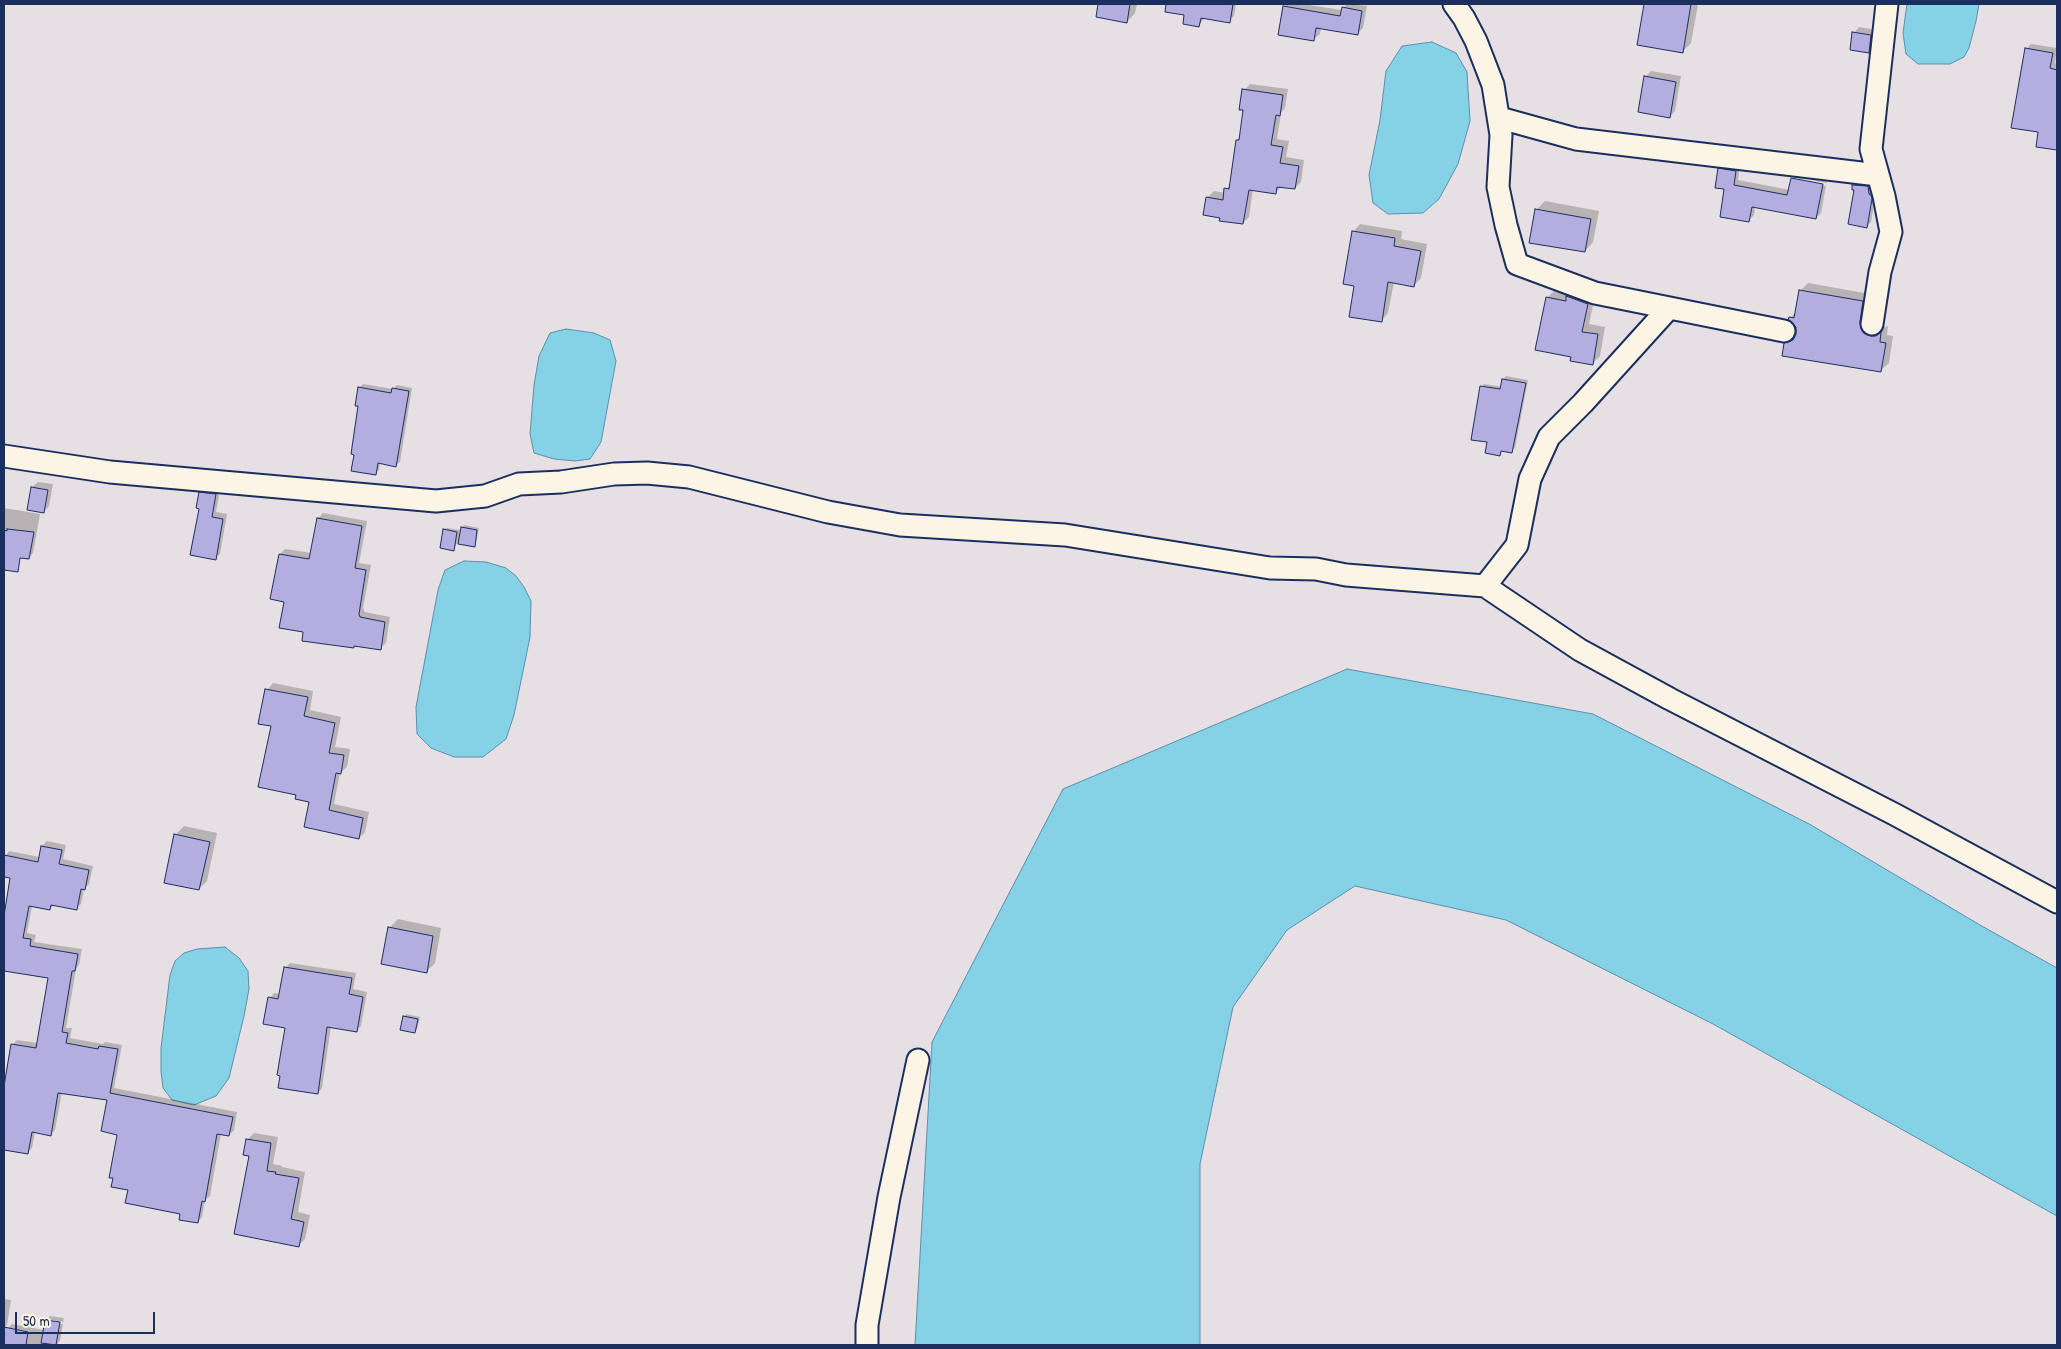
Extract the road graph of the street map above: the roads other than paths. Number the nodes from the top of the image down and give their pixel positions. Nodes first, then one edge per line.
1 (1454, 4) edge
2 (1886, 4) edge
3 (1500, 118) junction
4 (1878, 175) junction
5 (1669, 308) junction
6 (1872, 324) dead end
7 (1784, 331) dead end
8 (4, 456) edge
9 (1485, 586) junction
10 (2057, 902) edge
11 (918, 1060) dead end
12 (867, 1345) edge

1 - 3 street
2 - 4 street
3 - 4 street
3 - 5 street
4 - 6 street
5 - 7 street
5 - 9 street
8 - 9 street
9 - 10 street
11 - 12 street

